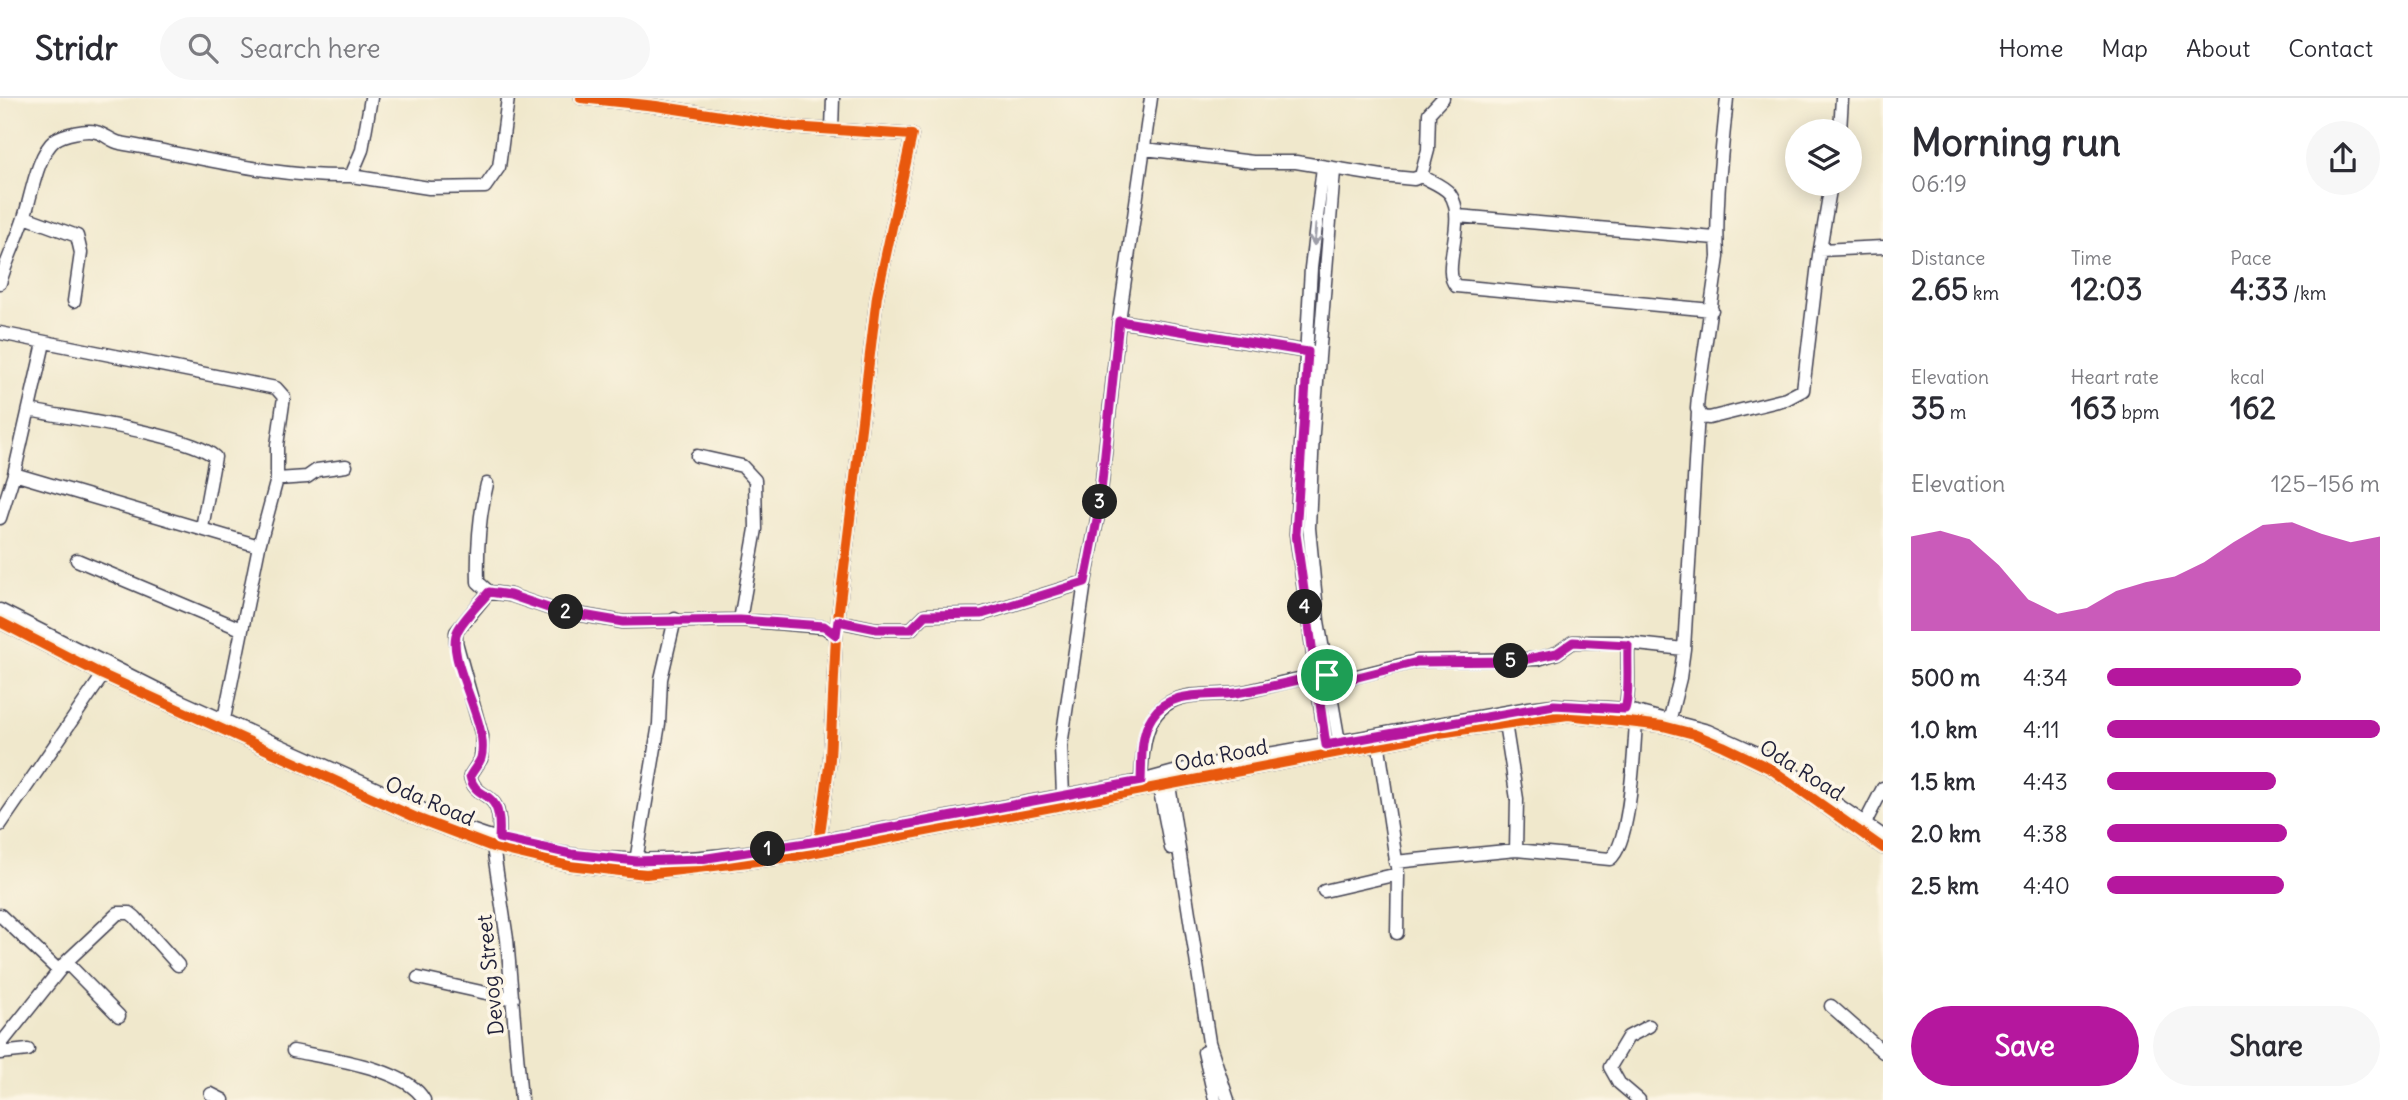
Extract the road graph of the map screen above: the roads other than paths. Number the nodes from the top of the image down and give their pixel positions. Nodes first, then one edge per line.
1 (371, 98) edge
2 (508, 98) edge
3 (581, 98) edge
4 (833, 98) edge
5 (1151, 98) edge
6 (1443, 98) edge
7 (1727, 98) edge
8 (1842, 98) edge
9 (656, 102) edge
10 (1841, 119) edge
11 (832, 130) junction
12 (1146, 149) junction
13 (1328, 169) junction
14 (351, 176) junction
15 (1421, 176) junction
16 (1829, 196) edge
17 (1458, 216) junction
18 (25, 217) junction
19 (1714, 238) junction
20 (1883, 247) edge
21 (1820, 250) junction
22 (0, 283) edge
23 (74, 302) dead end
24 (1712, 310) junction
25 (1119, 321) junction
26 (0, 333) edge
27 (44, 343) junction
28 (1313, 353) junction
29 (29, 410) junction
30 (1698, 412) junction
31 (697, 456) dead end
32 (346, 466) dead end
33 (15, 474) junction
34 (278, 479) junction
35 (487, 484) dead end
36 (0, 518) edge
37 (202, 527) junction
38 (259, 546) junction
39 (77, 560) dead end
40 (1085, 582) junction
41 (489, 592) junction
42 (0, 610) edge
43 (675, 619) junction
44 (740, 620) junction
45 (838, 621) junction
46 (0, 622) edge
47 (242, 629) junction
48 (836, 635) junction
49 (1628, 645) junction
50 (1684, 649) junction
51 (103, 675) junction
52 (1324, 678) junction
53 (1625, 709) junction
54 (1670, 718) junction
55 (224, 719) junction
56 (1636, 722) junction
57 (1505, 723) junction
58 (1333, 743) junction
59 (1380, 747) junction
60 (1222, 768) junction
61 (1141, 781) junction
62 (1164, 785) junction
63 (1883, 788) edge
64 (1063, 795) junction
65 (1865, 823) junction
66 (0, 825) edge
67 (1883, 836) edge
68 (819, 841) junction
69 (496, 843) junction
70 (1883, 848) edge
71 (1516, 850) junction
72 (636, 861) junction
73 (1397, 868) junction
74 (1324, 891) dead end
75 (0, 915) edge
76 (1397, 933) dead end
77 (178, 965) dead end
78 (63, 967) junction
79 (418, 978) dead end
80 (513, 999) junction
81 (1831, 1006) dead end
82 (1201, 1011) junction
83 (120, 1016) dead end
84 (1649, 1026) dead end
85 (0, 1045) edge
86 (27, 1050) dead end
87 (293, 1051) dead end
88 (1883, 1052) edge
89 (0, 1053) edge
90 (425, 1100) edge
91 (522, 1100) edge
92 (1215, 1100) edge
93 (1228, 1100) edge
94 (1639, 1100) edge

1 - 14 street
2 - 14 street
3 - 9 street
4 - 11 street
5 - 12 street
6 - 15 street
7 - 19 street
8 - 10 street
9 - 11 street
11 - 45 street
12 - 13 street
12 - 25 street
13 - 15 street
13 - 28 street
14 - 18 street
15 - 17 street
16 - 21 street
17 - 19 street
17 - 24 street
18 - 22 street
18 - 23 street
19 - 24 street
20 - 21 street
21 - 30 street
24 - 30 street
25 - 28 street
25 - 40 street
26 - 27 street
27 - 29 street
27 - 34 street
28 - 52 street
29 - 33 street
29 - 37 street
30 - 50 street
31 - 44 street
32 - 34 street
33 - 36 street
33 - 37 street
34 - 38 street
35 - 41 street
37 - 38 street
38 - 47 street
39 - 47 street
40 - 45 street
40 - 64 street
41 - 43 street
41 - 69 street, Devog Street
42 - 55 street, Oda Road
43 - 44 street
43 - 72 street
44 - 48 street
45 - 48 street
46 - 51 street, Oda Road
47 - 55 street
48 - 68 street
49 - 50 street
49 - 52 street
49 - 53 street
50 - 54 street
51 - 66 street
51 - 69 street, Oda Road
52 - 58 street
52 - 61 street
53 - 54 street, Oda Road
53 - 58 street, Oda Road
54 - 65 street, Oda Road
55 - 69 street, Oda Road
56 - 57 street, Oda Road
56 - 70 street, Oda Road
56 - 71 street
57 - 59 street, Oda Road
57 - 71 street
58 - 60 street, Oda Road
59 - 60 street, Oda Road
59 - 73 street
60 - 61 street, Oda Road
60 - 62 street, Oda Road
61 - 64 street, Oda Road
62 - 69 street, Oda Road
62 - 82 street
63 - 65 street
64 - 68 street, Oda Road
65 - 67 street, Oda Road
68 - 72 street, Oda Road
69 - 72 street, Oda Road
69 - 80 street, Devog Street
71 - 73 street
73 - 74 street
73 - 76 street
75 - 78 street
77 - 78 street
78 - 83 street
78 - 85 street
79 - 80 street
80 - 91 street, Devog Street
81 - 88 street
82 - 92 street
82 - 93 street
84 - 94 street
86 - 89 street
87 - 90 street

